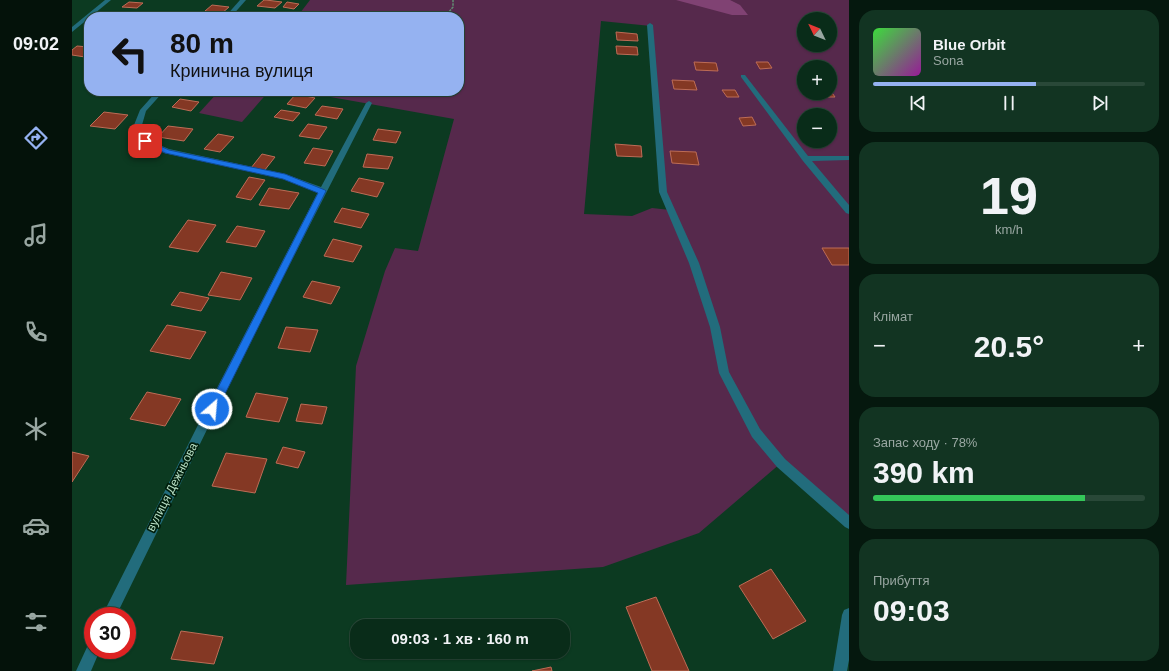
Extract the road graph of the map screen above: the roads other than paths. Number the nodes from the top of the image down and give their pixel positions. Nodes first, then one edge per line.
1 (108, 0) edge
2 (243, 0) edge
3 (94, 12) edge
4 (232, 12) edge
5 (84, 20) edge
6 (650, 25) dead end
7 (72, 30) edge
8 (743, 76) dead end
9 (156, 96) edge
10 (369, 103) dead end
11 (849, 158) edge
12 (806, 160) junction
13 (322, 191) junction
14 (849, 211) edge
15 (849, 523) edge
16 (113, 607) edge
17 (849, 615) edge
18 (89, 659) edge
19 (83, 671) edge
20 (840, 671) edge

1 - 3 street
2 - 4 street
5 - 7 street
6 - 15 street
8 - 12 street
9 - 13 street
10 - 13 street, вулиця Дежньова
11 - 12 street
12 - 14 street
13 - 16 street, вулиця Дежньова
17 - 20 street
18 - 19 street

